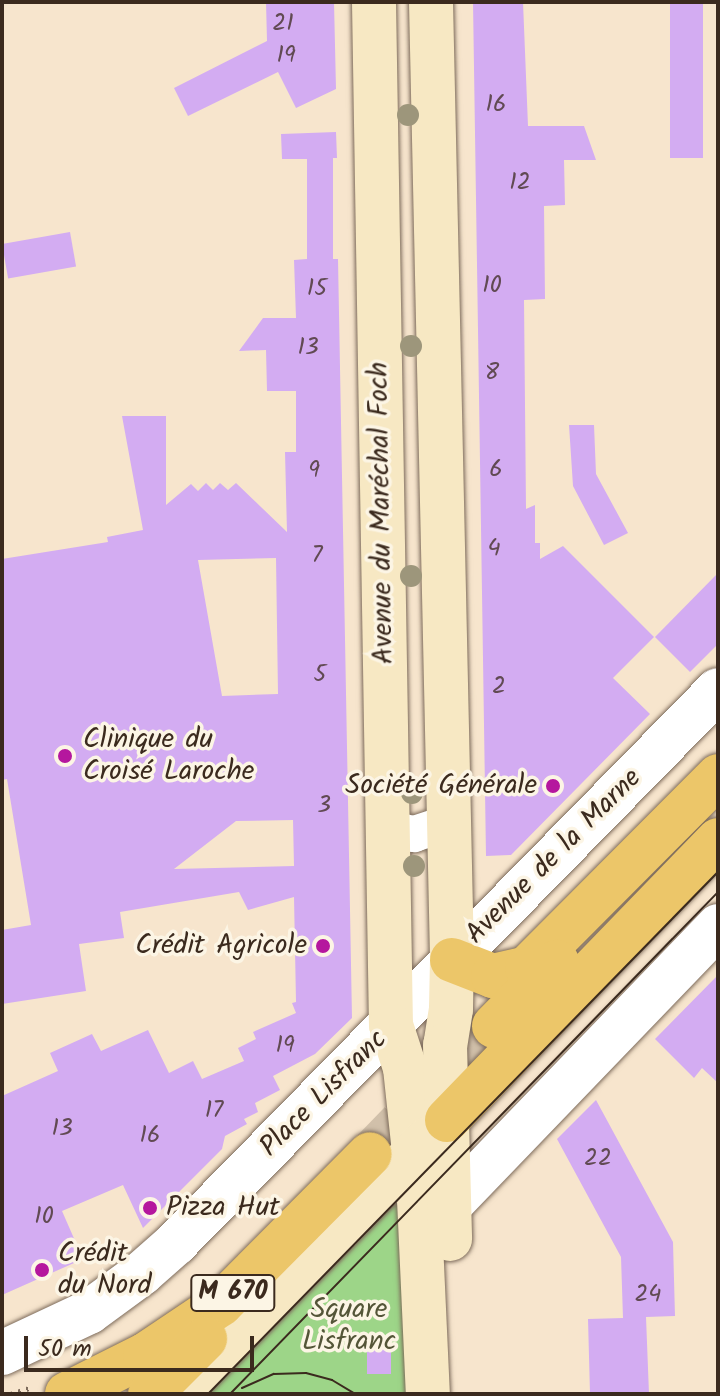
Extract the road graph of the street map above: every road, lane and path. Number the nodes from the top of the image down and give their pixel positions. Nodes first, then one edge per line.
1 (374, 2) edge
2 (431, 2) edge
3 (718, 690) edge
4 (718, 776) edge
5 (718, 798) edge
6 (718, 821) edge
7 (447, 823) junction
8 (387, 828) junction
9 (718, 840) edge
10 (718, 926) edge
11 (452, 960) junction
12 (391, 1025) junction
13 (447, 1120) junction
14 (387, 1159) junction
15 (434, 1209) junction
16 (2, 1353) edge
17 (67, 1394) edge
18 (150, 1394) edge
19 (178, 1394) edge
20 (428, 1394) edge
21 (457, 1394) edge

1 - 8 main road, Avenue du Maréchal Foch
2 - 7 main road, Avenue du Maréchal Foch
3 - 11 street, Avenue de la Marne
4 - 11 main road
5 - 6 main road
7 - 8 street
7 - 11 main road, Avenue du Maréchal Foch
8 - 12 main road, Avenue du Maréchal Foch
9 - 13 main road
10 - 15 street
11 - 12 street, Avenue de la Marne
11 - 13 main road, Place Lisfranc
12 - 14 main road, Place Lisfranc
12 - 16 street, Place Lisfranc
13 - 14 main road, M 670
13 - 15 main road, Place Lisfranc
14 - 15 main road, Place Lisfranc
14 - 17 main road, M 670
14 - 18 main road, M 670
14 - 19 main road
15 - 20 main road, Place Lisfranc
15 - 21 main road, Place Lisfranc

